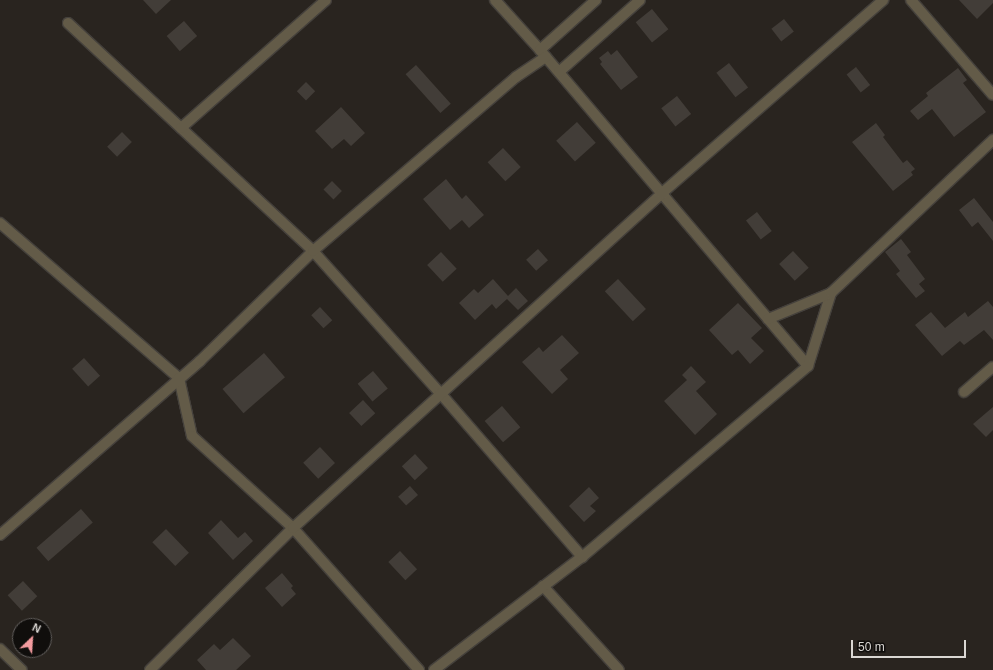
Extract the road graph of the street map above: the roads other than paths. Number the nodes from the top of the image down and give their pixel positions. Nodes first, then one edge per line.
1 (326, 0) edge
2 (495, 0) edge
3 (596, 0) edge
4 (640, 0) edge
5 (883, 0) edge
6 (911, 0) edge
7 (68, 23) dead end
8 (543, 53) junction
9 (559, 72) junction
10 (993, 96) edge
11 (181, 128) junction
12 (993, 140) edge
13 (661, 194) junction
14 (0, 223) edge
15 (313, 251) junction
16 (831, 293) junction
17 (768, 319) junction
18 (808, 366) junction
19 (993, 367) edge
20 (179, 378) junction
21 (964, 392) dead end
22 (441, 394) junction
23 (293, 528) junction
24 (0, 535) edge
25 (582, 557) junction
26 (543, 586) junction
27 (0, 649) edge
28 (22, 670) edge
29 (150, 670) edge
30 (419, 670) edge
31 (434, 670) edge
32 (619, 670) edge

1 - 11 street
2 - 8 street
3 - 8 street
4 - 9 street
5 - 13 street
6 - 10 street
7 - 11 street
8 - 9 street
8 - 15 street
9 - 13 street
11 - 15 street
12 - 16 street
13 - 17 street
13 - 22 street
14 - 20 street
15 - 20 street
15 - 22 street
16 - 17 street
16 - 18 street
17 - 18 street
18 - 25 street
19 - 21 street
20 - 23 street
20 - 24 street
22 - 23 street
22 - 25 street
23 - 29 street
23 - 30 street
25 - 26 street
26 - 31 street
26 - 32 street
27 - 28 street

